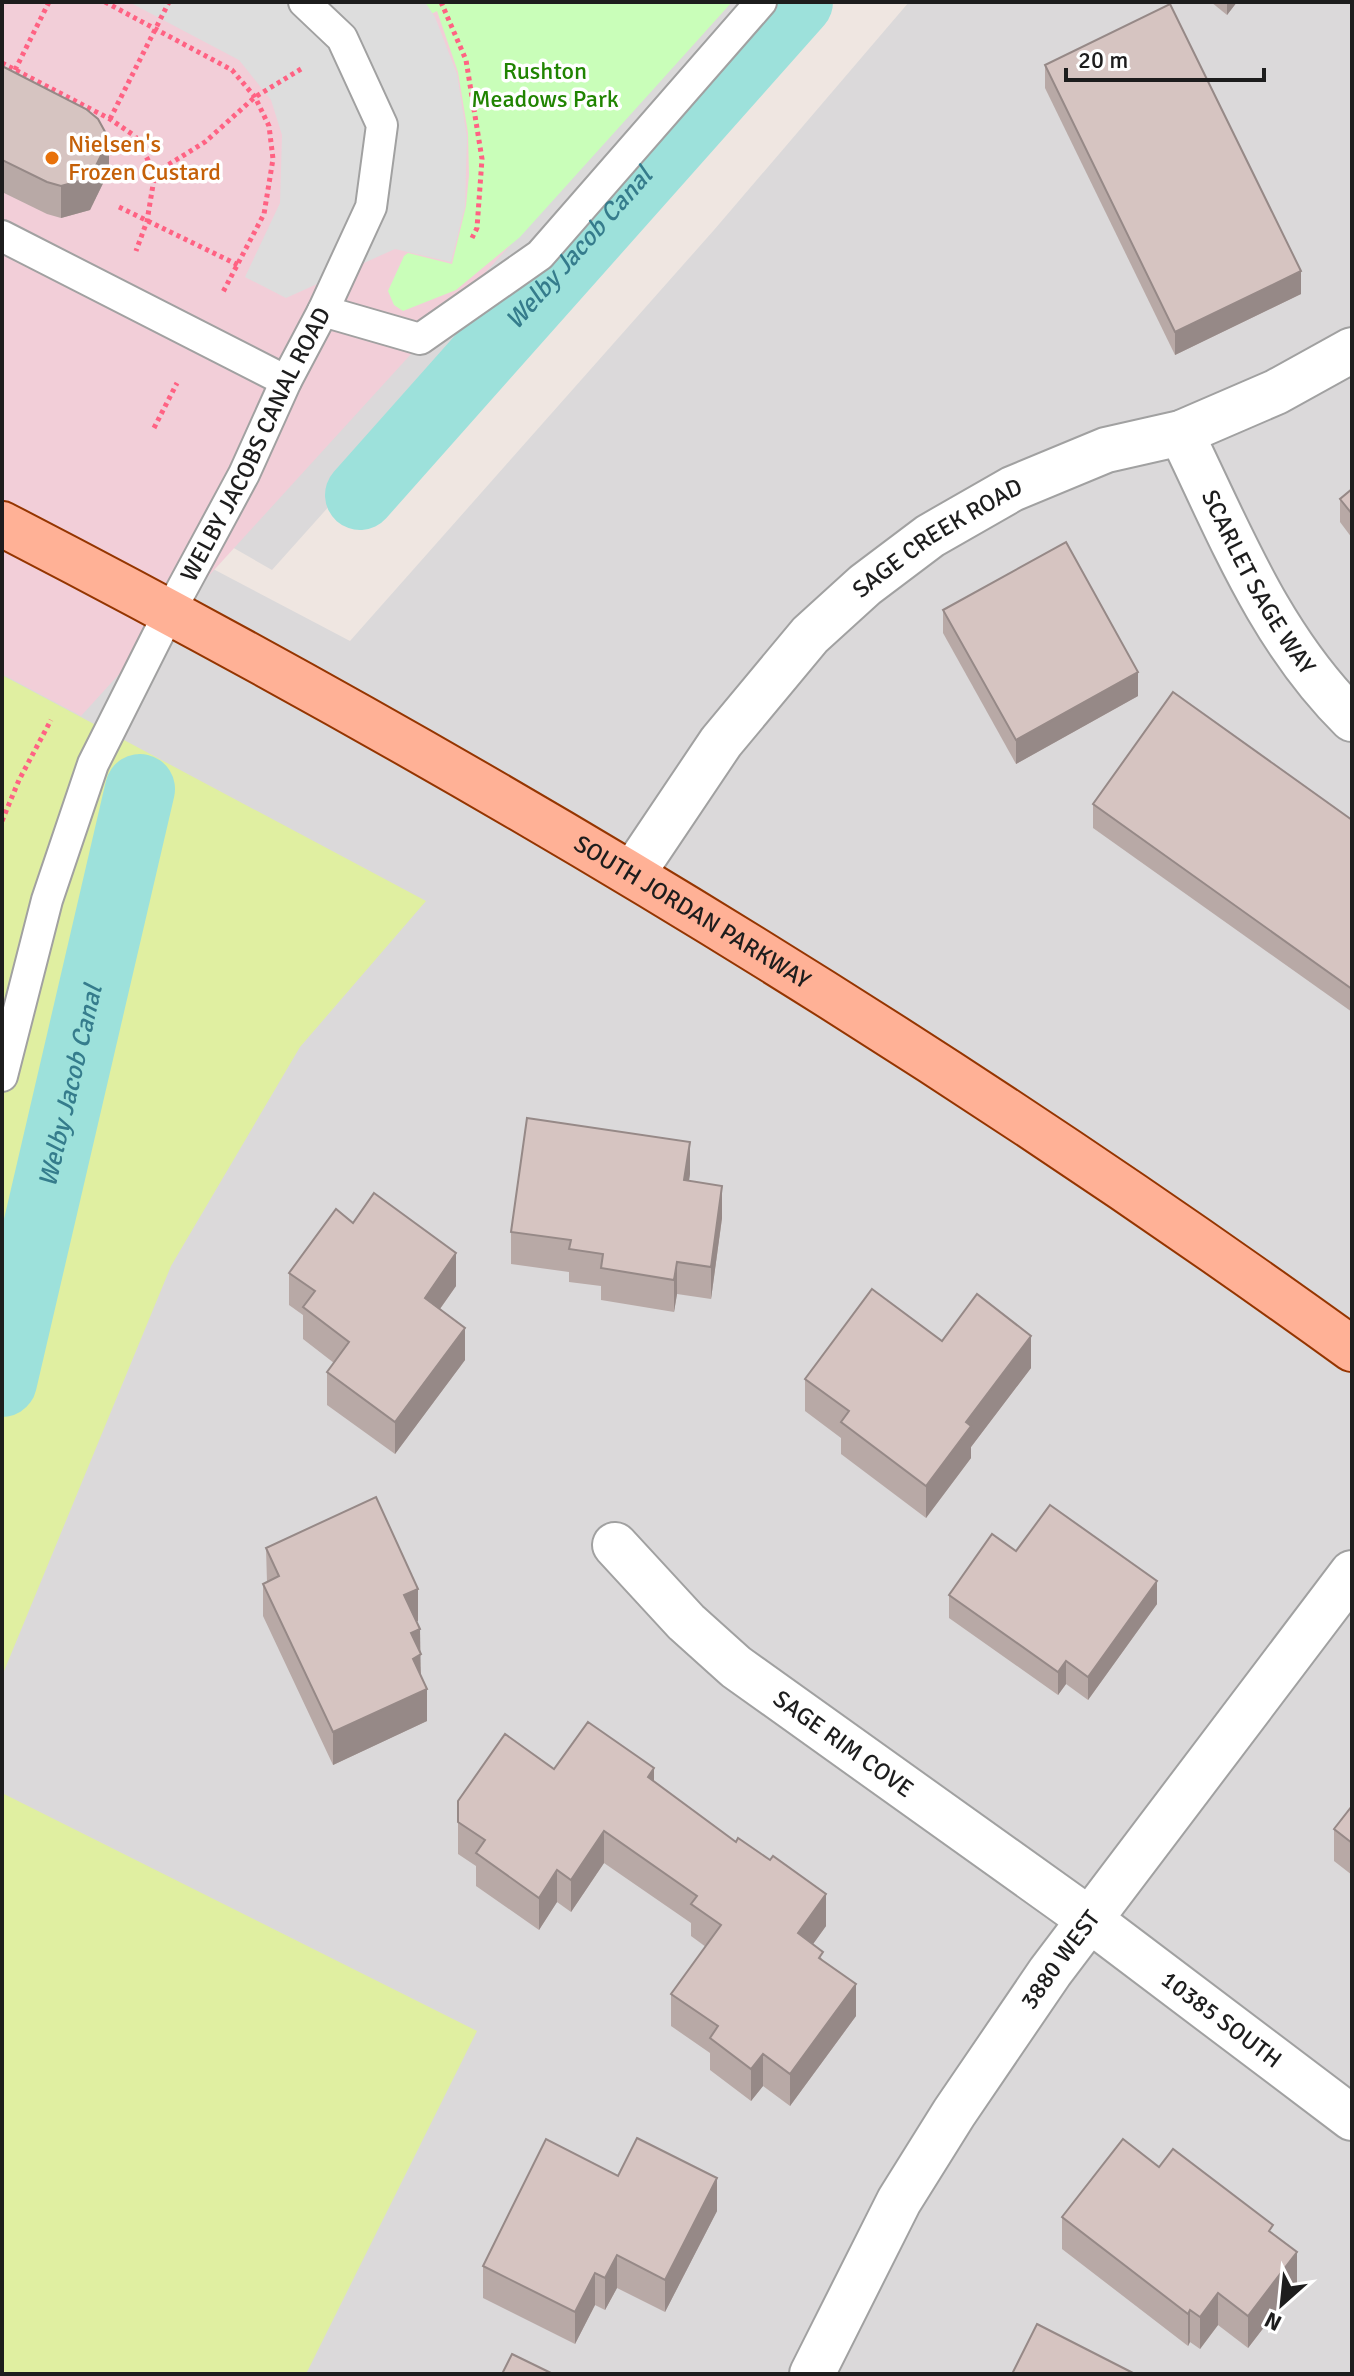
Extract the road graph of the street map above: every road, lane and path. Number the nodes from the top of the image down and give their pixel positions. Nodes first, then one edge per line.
1 (49, 2) edge
2 (105, 2) edge
3 (169, 2) edge
4 (304, 2) edge
5 (441, 2) edge
6 (761, 2) edge
7 (156, 29) junction
8 (2, 63) edge
9 (309, 65) dead end
10 (15, 70) junction
11 (255, 97) junction
12 (110, 119) junction
13 (155, 173) junction
14 (119, 207) dead end
15 (147, 221) junction
16 (2, 236) edge
17 (471, 241) dead end
18 (134, 255) dead end
19 (238, 265) junction
20 (219, 300) dead end
21 (323, 311) junction
22 (1352, 350) edge
23 (179, 379) dead end
24 (286, 381) junction
25 (154, 428) dead end
26 (1181, 433) junction
27 (2, 524) edge
28 (170, 611) junction
29 (1352, 719) edge
30 (51, 720) dead end
31 (2, 821) edge
32 (633, 873) junction
33 (2, 1076) edge
34 (1352, 1349) edge
35 (615, 1545) dead end
36 (1352, 1573) edge
37 (1090, 1920) junction
38 (1352, 2118) edge
39 (812, 2374) edge

1 - 10 path
2 - 7 path
3 - 7 path
4 - 21 lane
5 - 17 path
6 - 21 lane, WELBY JACOBS CANAL ROAD
7 - 11 path
7 - 12 path
8 - 10 path
9 - 11 path
10 - 12 path
11 - 13 path
11 - 19 path
12 - 13 path
13 - 15 path
14 - 15 path
15 - 18 path
15 - 19 path
16 - 24 lane
19 - 20 path
21 - 24 lane, WELBY JACOBS CANAL ROAD
22 - 26 street, SAGE CREEK ROAD
23 - 25 path
24 - 28 lane, WELBY JACOBS CANAL ROAD
26 - 29 street, SCARLET SAGE WAY
26 - 32 street, SAGE CREEK ROAD
27 - 28 main road, SOUTH JORDAN PARKWAY
28 - 32 main road, SOUTH JORDAN PARKWAY
28 - 33 lane, WELBY JACOBS CANAL ROAD
30 - 31 path
32 - 34 main road, SOUTH JORDAN PARKWAY
35 - 37 street, SAGE RIM COVE
36 - 37 street, 3880 WEST
37 - 38 street, 10385 SOUTH
37 - 39 street, 3880 WEST

